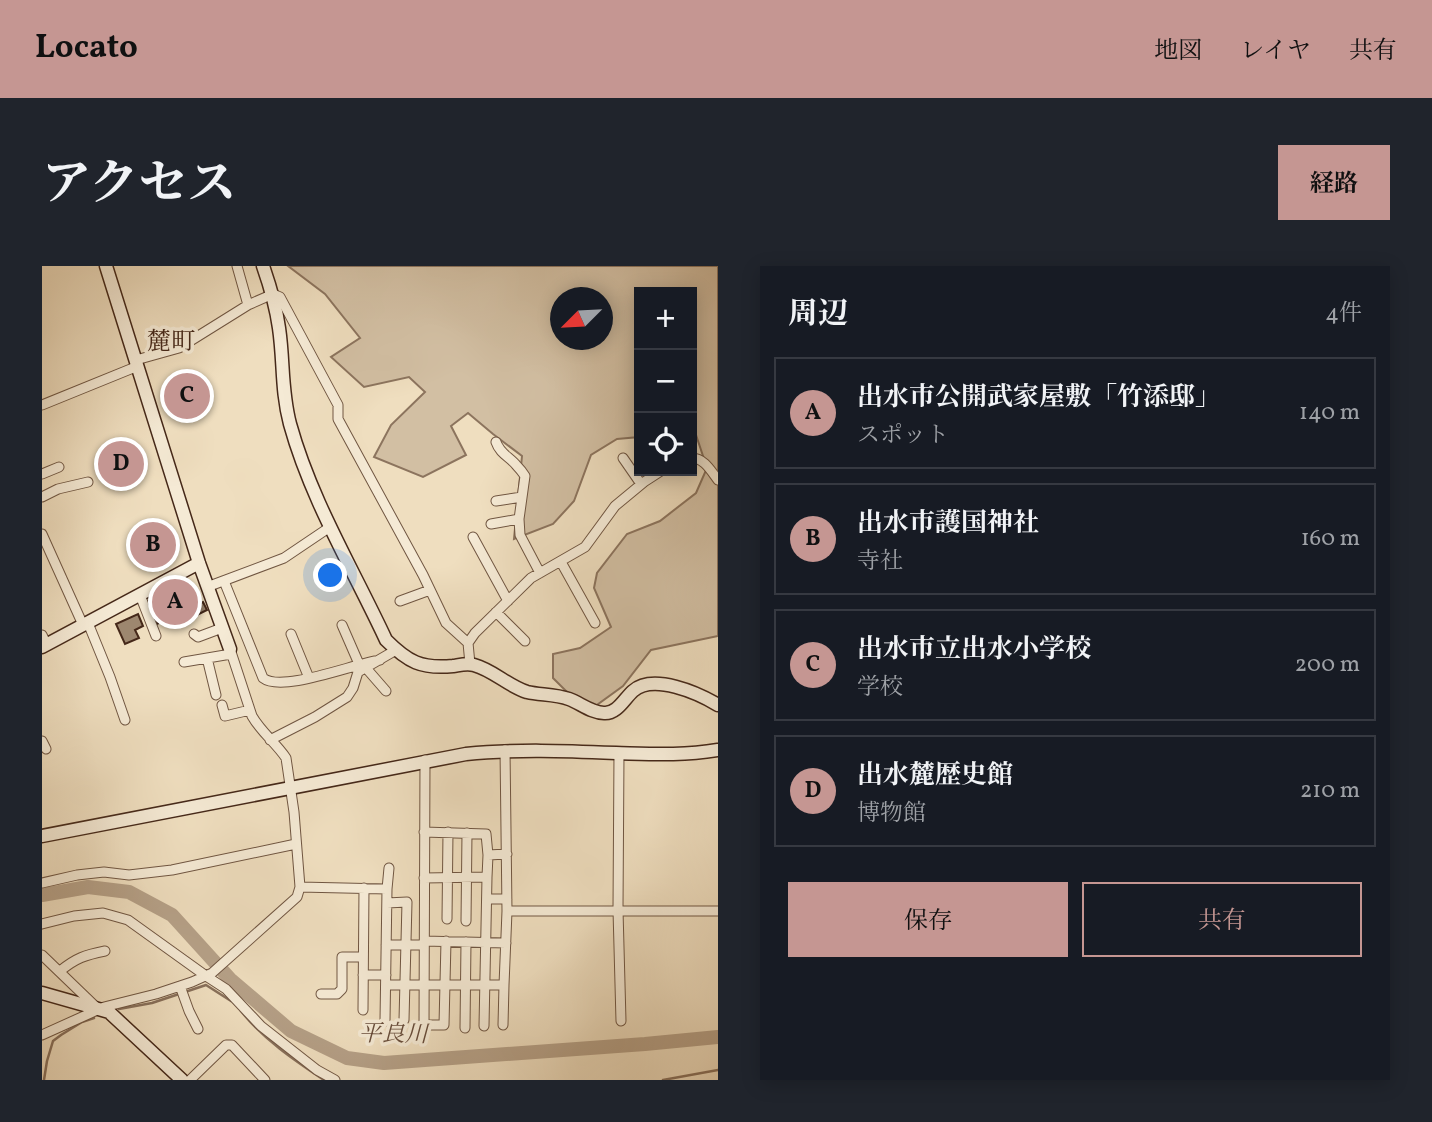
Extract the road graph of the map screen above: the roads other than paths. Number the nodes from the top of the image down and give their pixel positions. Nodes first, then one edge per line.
1 (106, 266) edge
2 (237, 266) edge
3 (263, 266) edge
4 (273, 294) junction
5 (248, 305) junction
6 (137, 363) junction
7 (42, 405) edge
8 (496, 442) dead end
9 (623, 458) dead end
10 (697, 458) edge
11 (59, 467) dead end
12 (42, 474) edge
13 (653, 476) edge
14 (718, 480) edge
15 (88, 482) dead end
16 (641, 484) junction
17 (42, 497) edge
18 (522, 497) junction
19 (496, 501) dead end
20 (519, 519) junction
21 (491, 524) dead end
22 (330, 527) junction
23 (42, 534) edge
24 (472, 537) dead end
25 (561, 562) junction
26 (199, 563) junction
27 (540, 573) junction
28 (224, 581) junction
29 (207, 587) junction
30 (430, 590) junction
31 (140, 595) junction
32 (400, 601) dead end
33 (508, 601) junction
34 (496, 612) junction
35 (595, 623) dead end
36 (86, 624) junction
37 (342, 625) dead end
38 (222, 628) junction
39 (194, 634) dead end
40 (291, 634) dead end
41 (156, 636) dead end
42 (525, 641) dead end
43 (44, 642) edge
44 (468, 643) junction
45 (396, 650) junction
46 (230, 651) junction
47 (207, 658) junction
48 (184, 662) dead end
49 (470, 664) junction
50 (362, 666) junction
51 (309, 678) junction
52 (386, 691) dead end
53 (216, 695) dead end
54 (222, 705) dead end
55 (718, 705) edge
56 (250, 710) junction
57 (125, 720) dead end
58 (270, 740) junction
59 (505, 750) junction
60 (718, 750) edge
61 (619, 753) junction
62 (425, 761) junction
63 (291, 787) junction
64 (424, 832) junction
65 (448, 832) junction
66 (467, 833) junction
67 (42, 836) edge
68 (296, 844) junction
69 (507, 854) junction
70 (488, 855) junction
71 (388, 867) dead end
72 (447, 877) junction
73 (467, 877) junction
74 (487, 877) junction
75 (424, 878) junction
76 (42, 883) edge
77 (300, 887) junction
78 (364, 888) junction
79 (387, 889) junction
80 (487, 899) junction
81 (507, 899) junction
82 (387, 903) junction
83 (618, 910) junction
84 (507, 911) junction
85 (718, 911) edge
86 (447, 919) dead end
87 (466, 921) dead end
88 (42, 924) edge
89 (446, 941) junction
90 (466, 942) junction
91 (486, 942) junction
92 (424, 943) junction
93 (506, 943) junction
94 (386, 945) junction
95 (406, 945) junction
96 (105, 951) dead end
97 (42, 955) edge
98 (363, 957) junction
99 (60, 971) junction
100 (209, 975) junction
101 (363, 975) junction
102 (386, 980) junction
103 (405, 984) junction
104 (424, 984) junction
105 (446, 984) junction
106 (466, 984) junction
107 (485, 985) junction
108 (504, 985) junction
109 (181, 991) junction
110 (42, 993) edge
111 (321, 994) dead end
112 (98, 1009) junction
113 (363, 1010) dead end
114 (404, 1020) dead end
115 (385, 1021) dead end
116 (621, 1021) dead end
117 (503, 1025) dead end
118 (484, 1026) dead end
119 (464, 1028) dead end
120 (198, 1029) dead end
121 (42, 1035) edge
122 (182, 1080) edge
123 (190, 1080) edge
124 (265, 1080) edge
125 (335, 1080) edge

1 - 6 street
2 - 5 street
3 - 4 street
4 - 5 street
4 - 22 street
4 - 30 street
5 - 6 street
6 - 7 street
6 - 26 street
8 - 18 street
9 - 16 street
10 - 14 street
11 - 12 street
13 - 16 street
15 - 17 street
16 - 25 street
18 - 19 street
18 - 20 street
20 - 21 street
20 - 27 street
22 - 28 street
22 - 45 street
23 - 36 street
24 - 33 street
25 - 27 street
25 - 35 street
26 - 29 street
26 - 31 street
27 - 33 street
28 - 29 street
28 - 51 street
29 - 38 street
30 - 32 street
30 - 44 street
31 - 36 street
31 - 41 street
33 - 34 street
34 - 42 street
34 - 44 street
36 - 43 street
36 - 57 street
37 - 50 street
38 - 39 street
38 - 46 street
40 - 51 street
44 - 49 street
45 - 49 street
45 - 50 street
46 - 47 street
46 - 56 street
47 - 48 street
47 - 53 street
49 - 55 street
50 - 51 street
50 - 52 street
50 - 58 street
54 - 56 street
56 - 58 street
58 - 63 street
59 - 61 street
59 - 62 street
59 - 69 street
60 - 61 street
61 - 83 street
62 - 63 street
62 - 64 street
63 - 67 street
63 - 68 street
64 - 65 street
64 - 75 street
65 - 66 street
65 - 72 street
66 - 70 street
66 - 73 street
68 - 76 street
68 - 77 street
69 - 70 street
69 - 81 street
70 - 74 street
71 - 79 street
72 - 73 street
72 - 75 street
72 - 86 street
73 - 74 street
73 - 87 street
74 - 80 street
75 - 92 street
77 - 78 street
77 - 100 street
78 - 79 street
78 - 98 street
79 - 82 street
80 - 81 street
80 - 91 street
81 - 84 street
82 - 94 street
82 - 95 street
83 - 84 street
83 - 85 street
83 - 116 street
84 - 93 street
88 - 100 street
89 - 90 street
89 - 92 street
89 - 105 street
90 - 91 street
90 - 106 street
91 - 93 street
91 - 107 street
92 - 95 street
92 - 104 street
93 - 108 street
94 - 95 street
94 - 102 street
95 - 103 street
96 - 99 street
97 - 99 street
98 - 101 street
98 - 111 street
99 - 112 street
100 - 109 street
100 - 125 street
101 - 102 street
101 - 113 street
102 - 103 street
102 - 115 street
103 - 104 street
103 - 114 street
104 - 105 street
104 - 105 street
105 - 106 street
106 - 107 street
106 - 119 street
107 - 108 street
107 - 118 street
108 - 117 street
109 - 112 street
109 - 120 street
110 - 112 street
112 - 121 street
112 - 122 street
123 - 124 street

